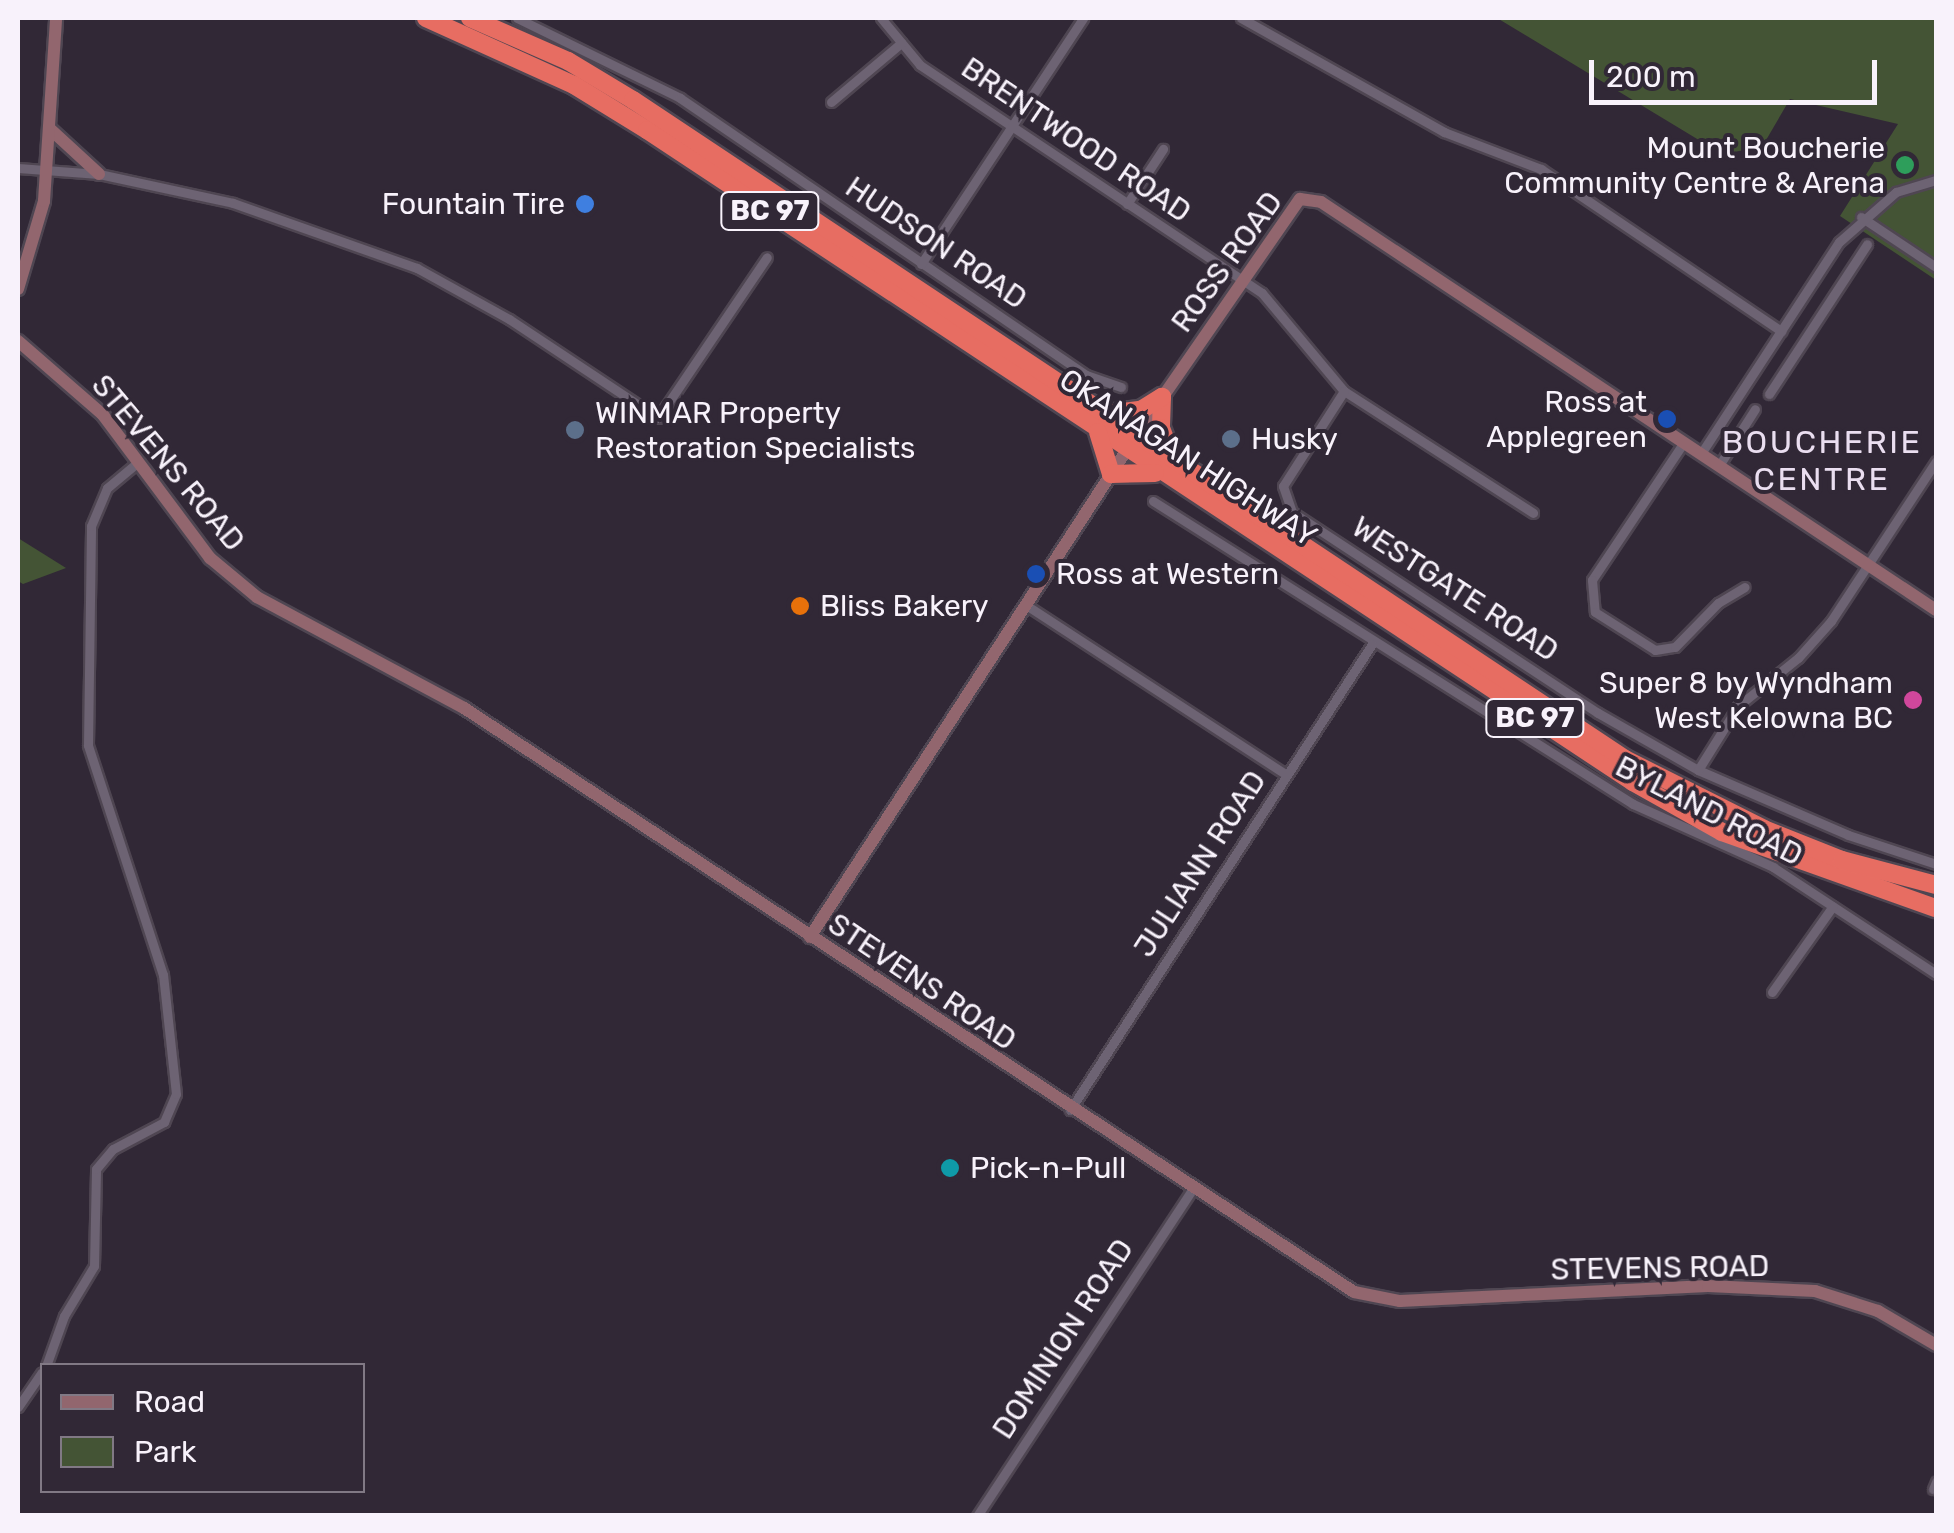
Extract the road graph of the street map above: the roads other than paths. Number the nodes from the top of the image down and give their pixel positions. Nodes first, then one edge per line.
1 (56, 18) edge
2 (426, 18) edge
3 (470, 18) edge
4 (517, 18) edge
5 (881, 18) edge
6 (1083, 18) edge
7 (1241, 18) edge
8 (900, 43) junction
9 (831, 102) dead end
10 (1011, 126) junction
11 (49, 128) junction
12 (1163, 149) dead end
13 (18, 168) edge
14 (47, 169) junction
15 (99, 174) junction
16 (1936, 180) edge
17 (1127, 204) junction
18 (1861, 217) junction
19 (34, 242) junction
20 (1867, 244) dead end
21 (767, 257) dead end
22 (921, 264) junction
23 (1935, 266) edge
24 (18, 270) edge
25 (1241, 283) junction
26 (18, 289) edge
27 (1784, 327) junction
28 (1808, 335) junction
29 (18, 341) edge
30 (24, 352) edge
31 (1121, 388) dead end
32 (1344, 392) junction
33 (1769, 394) dead end
34 (1162, 397) junction
35 (1755, 409) dead end
36 (1106, 414) junction
37 (1098, 432) junction
38 (1136, 434) junction
39 (1684, 442) junction
40 (1126, 451) junction
41 (1702, 452) junction
42 (1174, 459) junction
43 (1936, 460) edge
44 (137, 463) junction
45 (1720, 464) junction
46 (1111, 474) junction
47 (1160, 474) junction
48 (1154, 501) dead end
49 (1533, 513) dead end
50 (1868, 564) junction
51 (1745, 587) dead end
52 (1026, 605) junction
53 (1936, 610) edge
54 (1372, 644) junction
55 (1698, 770) junction
56 (1287, 775) junction
57 (1936, 864) edge
58 (1936, 884) edge
59 (1833, 906) junction
60 (1936, 908) edge
61 (810, 937) junction
62 (1936, 974) edge
63 (1772, 992) dead end
64 (1070, 1110) junction
65 (1192, 1190) junction
66 (1936, 1348) edge
67 (47, 1363) edge
68 (40, 1375) edge
69 (18, 1407) edge
70 (977, 1516) edge

1 - 11 main road
2 - 37 highway, OKANAGAN HIGHWAY / BC 97
3 - 36 highway, OKANAGAN HIGHWAY / BC 97
4 - 22 street, HUDSON ROAD
5 - 8 street, BRENTWOOD ROAD
6 - 10 street
7 - 27 street
8 - 9 street
8 - 10 street, BRENTWOOD ROAD
10 - 17 street, BRENTWOOD ROAD
10 - 22 street
11 - 14 main road
11 - 15 main road
12 - 17 street
13 - 14 street
14 - 15 street
14 - 19 main road
15 - 21 street
16 - 18 street
17 - 25 street, BRENTWOOD ROAD
18 - 23 street
18 - 27 street
19 - 24 main road
19 - 26 main road
20 - 28 street
22 - 31 street, HUDSON ROAD
25 - 32 street, BRENTWOOD ROAD
25 - 34 main road, ROSS ROAD
25 - 39 main road, ROSS ROAD
27 - 28 street
27 - 41 street
28 - 33 street
29 - 30 main road, STEVENS ROAD
30 - 44 main road, STEVENS ROAD
32 - 49 street, BRENTWOOD ROAD
32 - 55 street, WESTGATE ROAD
34 - 36 highway
34 - 38 main road, ROSS ROAD
34 - 42 highway
35 - 45 street
36 - 38 highway, OKANAGAN HIGHWAY / BC 97
37 - 40 highway, OKANAGAN HIGHWAY / BC 97
37 - 46 highway
38 - 40 main road, ROSS ROAD
38 - 42 highway, OKANAGAN HIGHWAY / BC 97
39 - 41 main road, ROSS ROAD
39 - 51 street
40 - 46 main road, ROSS ROAD
40 - 47 highway, OKANAGAN HIGHWAY / BC 97
41 - 45 main road, ROSS ROAD
42 - 58 highway, OKANAGAN HIGHWAY / BC 97
43 - 50 street
44 - 61 main road, STEVENS ROAD
44 - 67 street
45 - 50 main road, ROSS ROAD
46 - 47 highway
46 - 52 main road, ROSS ROAD
47 - 60 highway, OKANAGAN HIGHWAY / BC 97
48 - 54 street, BYLAND ROAD
50 - 53 main road, ROSS ROAD
50 - 55 street
52 - 56 street
52 - 61 main road, ROSS ROAD
54 - 56 street, JULIANN ROAD
54 - 59 street, BYLAND ROAD
55 - 57 street, WESTGATE ROAD
56 - 64 street, JULIANN ROAD
59 - 62 street, BYLAND ROAD
59 - 63 street
61 - 64 main road, STEVENS ROAD
64 - 65 main road, STEVENS ROAD
65 - 66 main road, STEVENS ROAD
65 - 70 street, DOMINION ROAD
68 - 69 street

